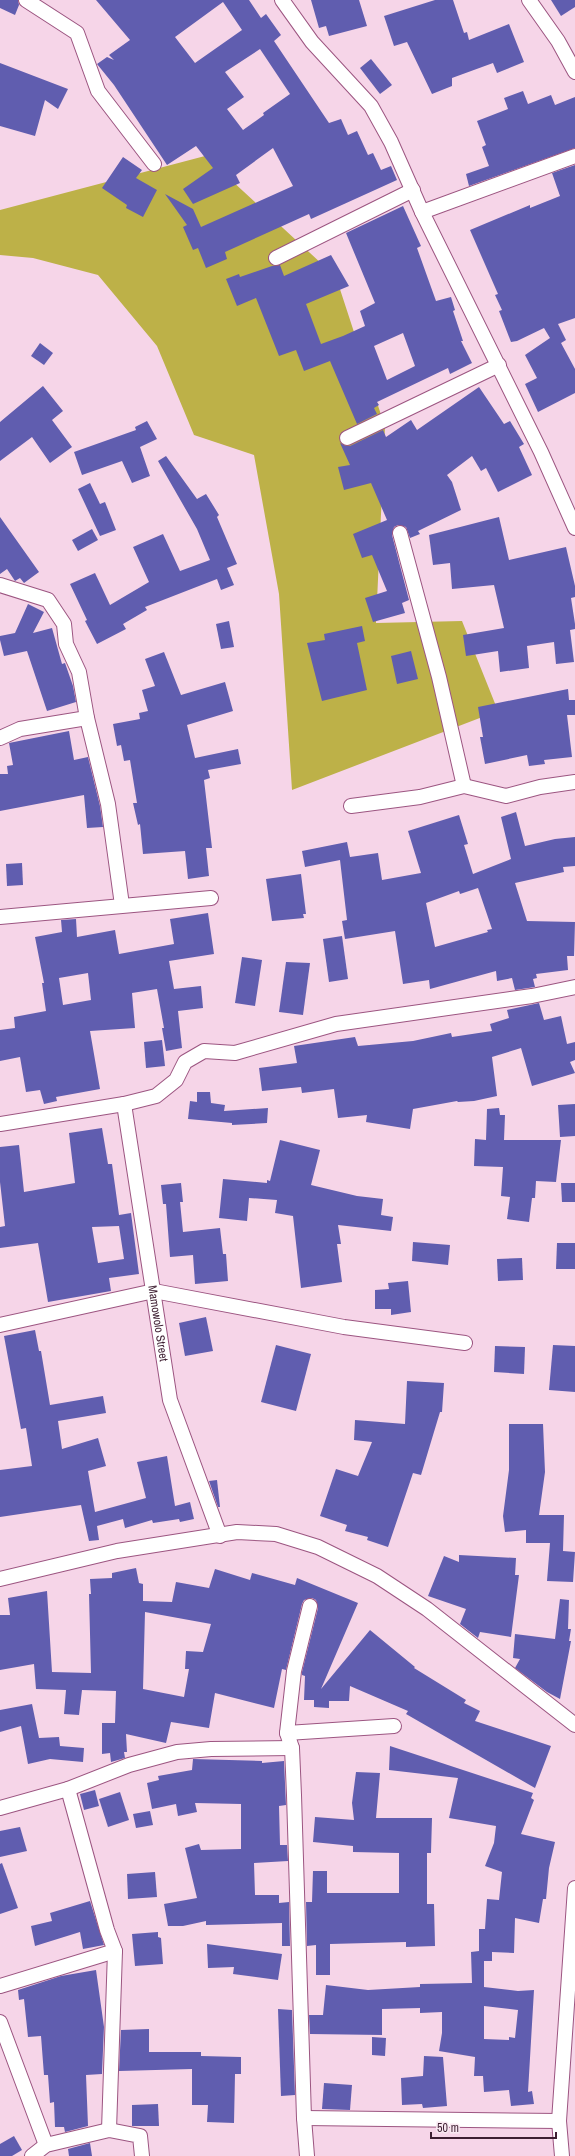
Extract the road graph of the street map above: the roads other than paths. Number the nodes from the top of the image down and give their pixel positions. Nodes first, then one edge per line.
1 (26, 0) edge
2 (282, 0) edge
3 (530, 0) edge
4 (575, 72) edge
5 (575, 156) edge
6 (154, 164) dead end
7 (413, 190) junction
8 (422, 212) junction
9 (276, 258) dead end
10 (499, 365) junction
11 (347, 438) dead end
12 (575, 528) edge
13 (400, 533) dead end
14 (0, 585) edge
15 (87, 718) junction
16 (0, 738) edge
17 (575, 782) edge
18 (464, 786) junction
19 (351, 806) dead end
20 (211, 898) dead end
21 (122, 905) junction
22 (0, 917) edge
23 (575, 987) edge
24 (124, 1104) junction
25 (0, 1124) edge
26 (154, 1291) junction
27 (0, 1325) edge
28 (465, 1343) dead end
29 (220, 1536) junction
30 (0, 1579) edge
31 (310, 1606) dead end
32 (575, 1725) edge
33 (394, 1726) dead end
34 (288, 1733) junction
35 (292, 1748) junction
36 (68, 1789) junction
37 (0, 1808) edge
38 (575, 1888) edge
39 (115, 1951) junction
40 (0, 1986) edge
41 (0, 2022) edge
42 (304, 2118) junction
43 (559, 2121) junction
44 (109, 2130) junction
45 (46, 2145) junction
46 (32, 2156) edge
47 (142, 2156) edge
48 (307, 2156) edge
49 (562, 2156) edge

1 - 6 street
2 - 7 street
3 - 4 street
5 - 8 street
7 - 8 street
7 - 9 street
8 - 10 street
10 - 11 street
10 - 12 street
13 - 18 street
14 - 15 street
15 - 16 street
15 - 21 street
17 - 18 street
18 - 19 street
20 - 21 street
21 - 22 street
23 - 24 street
24 - 25 street
24 - 26 street, Mamowolo Street
26 - 27 street
26 - 28 street
26 - 29 street, Mamowolo Street
29 - 30 street
29 - 32 street
31 - 34 street
33 - 34 street
34 - 35 street
35 - 36 street
35 - 42 street
36 - 37 street
36 - 39 street
38 - 43 street
39 - 40 street
39 - 44 street
41 - 45 street
42 - 43 street
42 - 48 street
43 - 49 street
44 - 45 street
44 - 47 street
45 - 46 street

